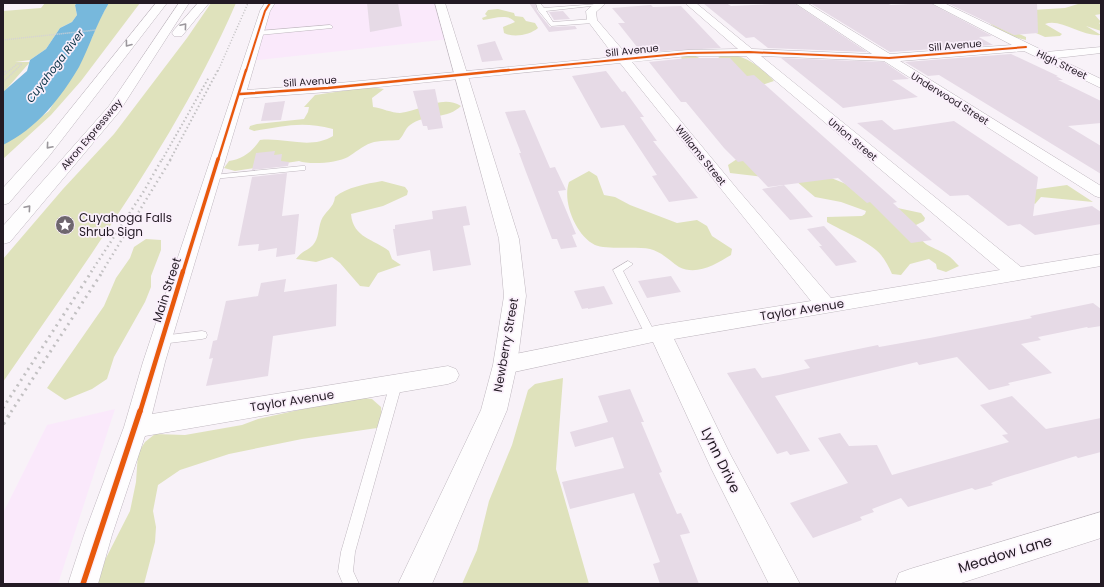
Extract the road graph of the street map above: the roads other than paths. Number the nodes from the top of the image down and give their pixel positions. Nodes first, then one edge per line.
1 (152, 3) edge
2 (162, 3) edge
3 (184, 3) edge
4 (204, 3) edge
5 (270, 3) edge
6 (440, 3) edge
7 (538, 3) edge
8 (690, 3) edge
9 (800, 3) edge
10 (936, 3) edge
11 (600, 4) edge
12 (569, 7) junction
13 (542, 10) junction
14 (593, 21) junction
15 (576, 22) junction
16 (330, 27) dead end
17 (140, 29) junction
18 (259, 33) junction
19 (1026, 47) junction
20 (1101, 50) edge
21 (749, 52) junction
22 (1044, 56) junction
23 (623, 58) junction
24 (889, 58) junction
25 (461, 75) junction
26 (1101, 84) edge
27 (240, 94) junction
28 (114, 109) junction
29 (302, 168) dead end
30 (213, 177) junction
31 (1101, 193) edge
32 (3, 199) edge
33 (3, 238) edge
34 (1101, 260) edge
35 (628, 264) dead end
36 (1017, 274) junction
37 (826, 306) junction
38 (202, 334) dead end
39 (655, 334) junction
40 (161, 340) junction
41 (504, 365) junction
42 (448, 375) dead end
43 (396, 384) junction
44 (136, 428) junction
45 (1101, 525) edge
46 (83, 584) edge
47 (351, 584) edge
48 (415, 584) edge
49 (785, 584) edge
50 (910, 584) edge

1 - 17 main road
2 - 17 main road, Akron Expressway
3 - 28 main road, Akron Expressway
28 -> 4 main road
5 - 18 street, Main Street
6 - 25 main road, Newberry Street
7 - 13 lane
8 - 21 street, Union Street
9 - 24 street, Underwood Street
10 - 19 street, High Street
11 - 12 lane
11 - 14 street
12 - 13 lane
12 - 15 lane
13 - 15 lane
14 - 15 lane
14 - 23 street, Williams Street
16 - 18 lane
17 -> 32 main road, Akron Expressway
18 - 27 street, Main Street
19 - 22 street, High Street
19 - 24 street, Sill Avenue
20 - 22 street
21 - 23 street, Sill Avenue
21 - 24 street, Sill Avenue
21 - 36 street, Union Street
22 - 26 street, High Street
23 - 25 street, Sill Avenue
23 - 37 street, Williams Street
24 - 31 street, Underwood Street
25 - 27 street, Sill Avenue
25 - 41 main road, Newberry Street
27 - 30 street, Main Street
33 -> 28 main road, Akron Expressway
29 - 30 lane
30 - 40 street, Main Street
34 - 36 street, Taylor Avenue
35 - 39 lane
36 - 37 street, Taylor Avenue
37 - 39 street, Taylor Avenue
38 - 40 lane
39 - 41 street, Taylor Avenue
39 - 49 street, Lynn Drive
40 - 44 street, Main Street
41 - 48 main road, Newberry Street
42 - 43 street, Taylor Avenue
43 - 44 street, Taylor Avenue
43 - 47 lane
44 - 46 street, Main Street
45 - 50 street, Meadow Lane

